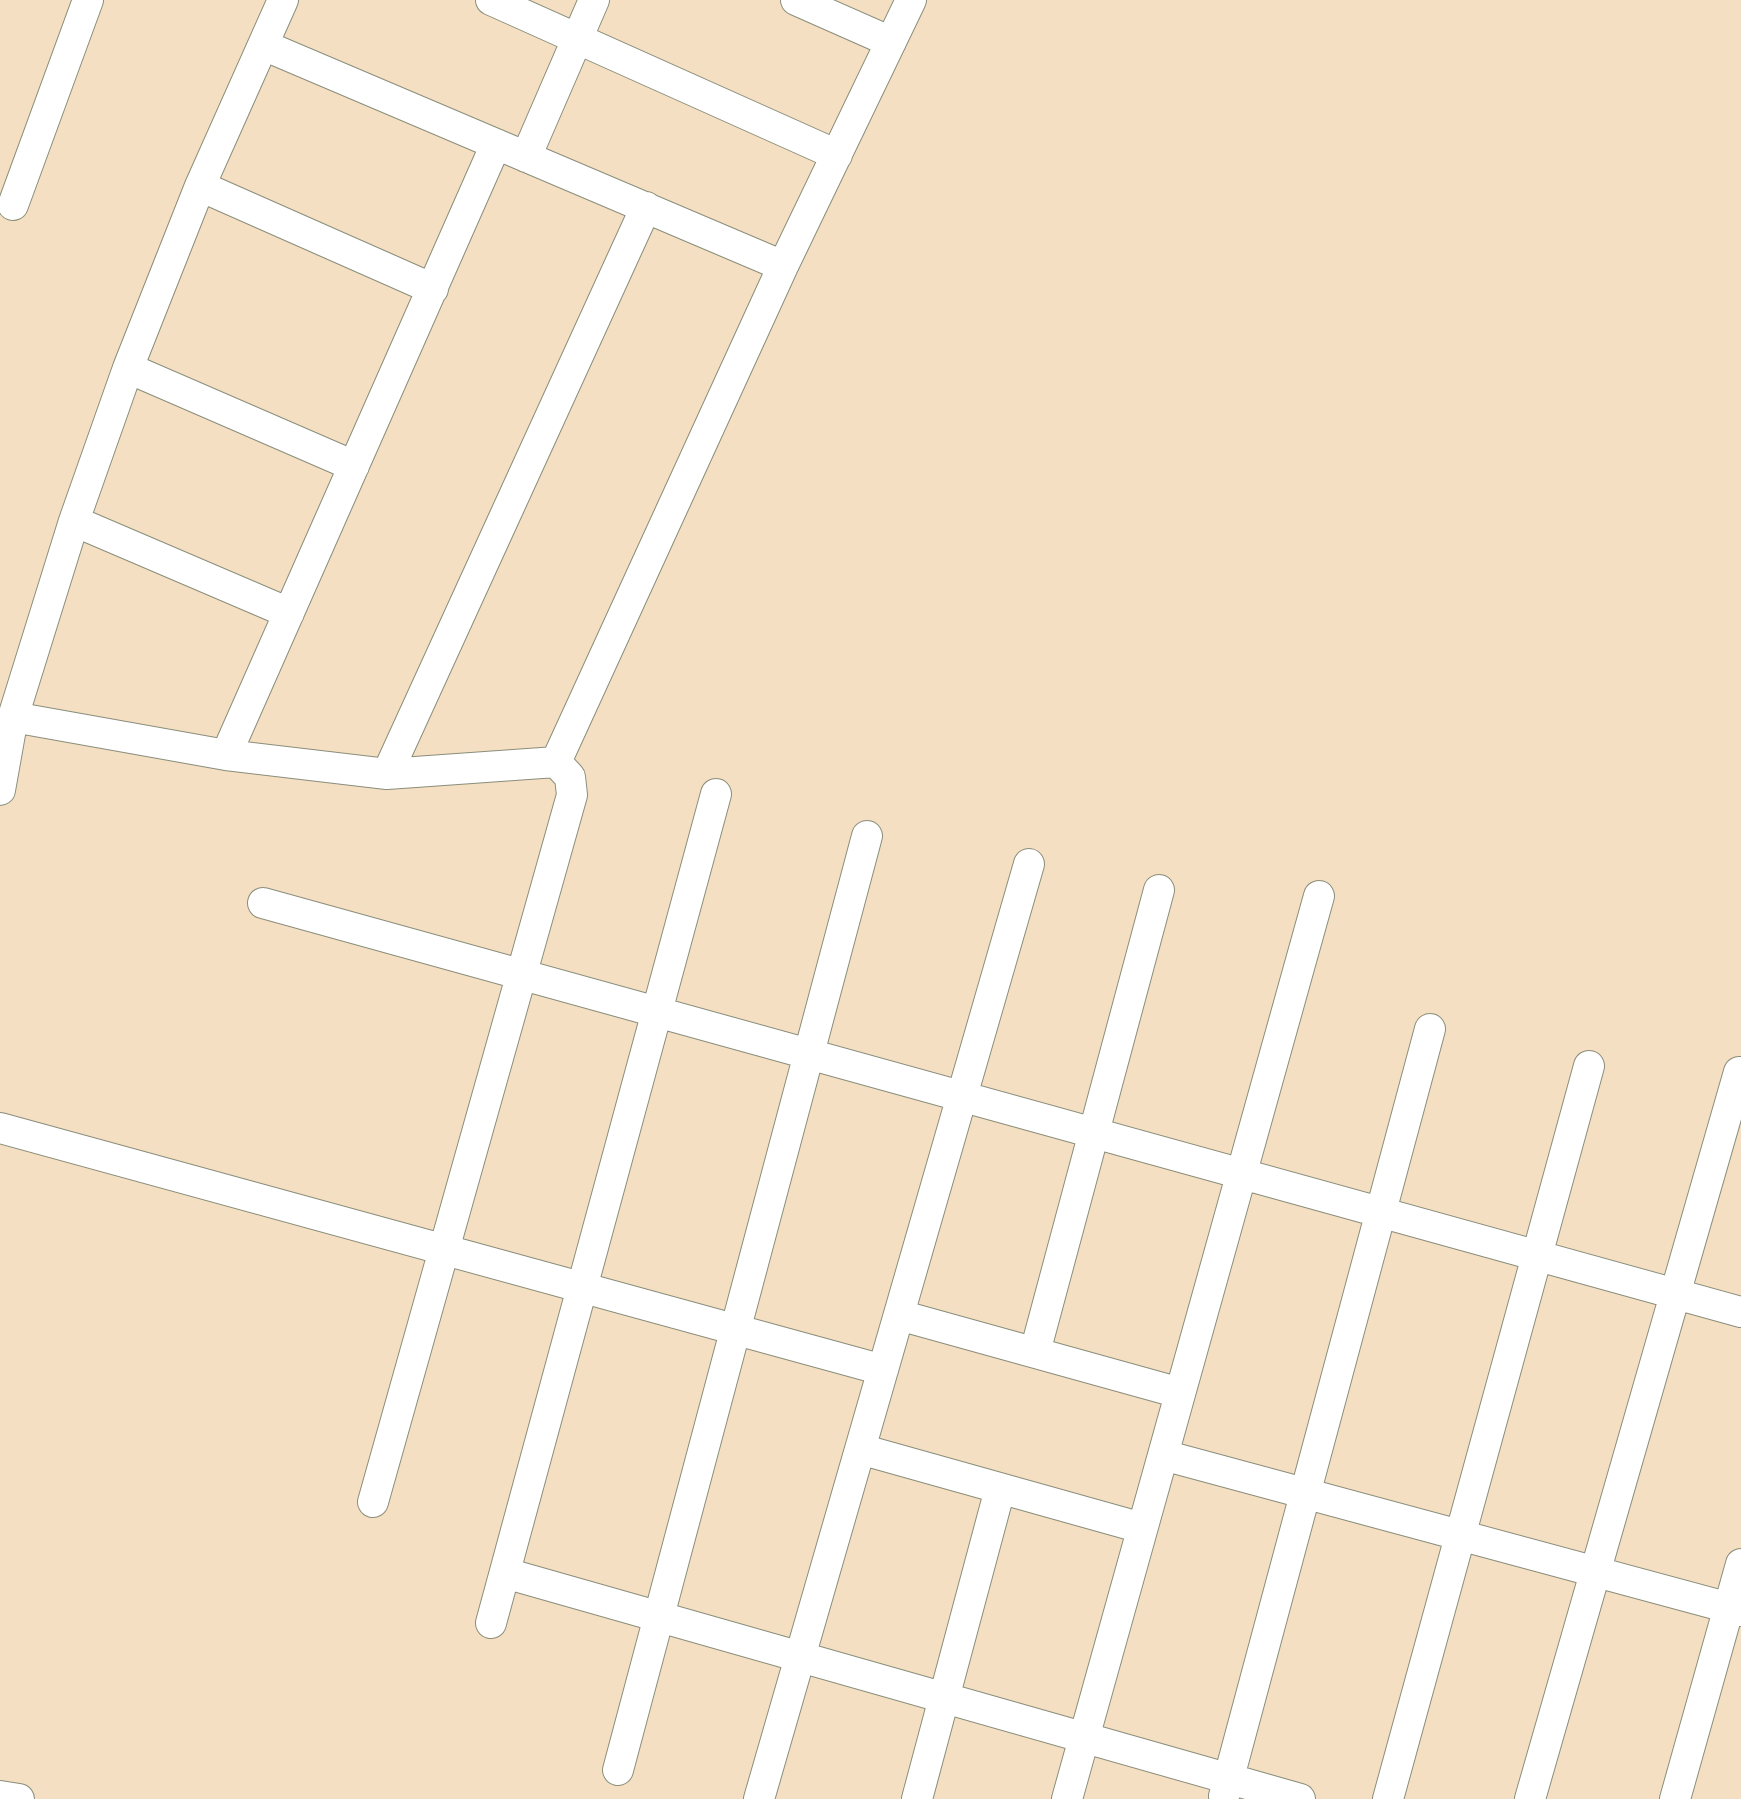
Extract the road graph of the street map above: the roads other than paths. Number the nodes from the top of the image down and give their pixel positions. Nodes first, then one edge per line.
1 (88, 0) edge
2 (283, 0) edge
3 (491, 0) edge
4 (594, 0) edge
5 (796, 0) edge
6 (911, 0) edge
7 (578, 39) junction
8 (891, 42) junction
9 (263, 45) junction
10 (496, 144) junction
11 (836, 155) junction
12 (526, 157) junction
13 (200, 186) junction
14 (13, 205) dead end
15 (646, 207) junction
16 (783, 266) junction
17 (433, 289) junction
18 (128, 368) junction
19 (354, 466) junction
20 (74, 521) junction
21 (289, 613) junction
22 (13, 717) junction
23 (226, 755) junction
24 (556, 762) junction
25 (387, 774) junction
26 (0, 790) edge
27 (716, 794) dead end
28 (867, 836) dead end
29 (1029, 864) dead end
30 (1159, 890) dead end
31 (1319, 896) dead end
32 (263, 903) dead end
33 (522, 975) junction
34 (657, 1012) junction
35 (1430, 1029) dead end
36 (809, 1054) junction
37 (1589, 1066) dead end
38 (1739, 1072) edge
39 (962, 1097) junction
40 (0, 1128) edge
41 (1094, 1133) junction
42 (1241, 1174) junction
43 (1381, 1212) junction
44 (444, 1250) junction
45 (1537, 1255) junction
46 (582, 1287) junction
47 (1675, 1293) junction
48 (1741, 1312) edge
49 (899, 1315) junction
50 (736, 1329) junction
51 (1035, 1352) junction
52 (883, 1370) junction
53 (1180, 1393) junction
54 (860, 1450) junction
55 (1163, 1455) junction
56 (1000, 1489) junction
57 (1306, 1494) junction
58 (373, 1502) dead end
59 (1142, 1528) junction
60 (1460, 1536) junction
61 (1741, 1564) edge
62 (1595, 1572) junction
63 (505, 1573) junction
64 (1735, 1610) edge
65 (659, 1617) junction
66 (491, 1623) dead end
67 (800, 1657) junction
68 (944, 1698) junction
69 (1084, 1738) junction
70 (618, 1770) dead end
71 (1226, 1789) edge
72 (0, 1796) edge
73 (19, 1799) edge
74 (758, 1799) edge
75 (917, 1799) edge
76 (1067, 1799) edge
77 (1300, 1799) edge
78 (1388, 1799) edge
79 (1530, 1799) edge
80 (1675, 1799) edge

1 - 14 street
2 - 9 street
3 - 7 street
4 - 7 street
5 - 8 street
6 - 8 street
7 - 11 street
7 - 12 street
8 - 11 street
9 - 10 street
9 - 13 street
10 - 12 street
10 - 17 street
11 - 16 street
12 - 15 street
13 - 17 street
13 - 18 street
15 - 16 street
15 - 25 street
16 - 24 street
17 - 19 street
18 - 19 street
18 - 20 street
19 - 21 street
20 - 21 street
20 - 22 street
21 - 23 street
22 - 23 street
22 - 26 street
23 - 25 street
24 - 25 street
24 - 33 street
27 - 34 street
28 - 36 street
29 - 39 street
30 - 41 street
31 - 42 street
32 - 33 street
33 - 34 street
33 - 44 street
34 - 36 street
34 - 46 street
35 - 43 street
36 - 39 street
36 - 50 street
37 - 45 street
38 - 47 street
39 - 41 street
39 - 49 street
40 - 44 street
41 - 42 street
41 - 51 street
42 - 43 street
42 - 53 street
43 - 45 street
43 - 57 street
44 - 46 street
44 - 58 street
45 - 47 street
45 - 60 street
46 - 50 street
46 - 63 street
47 - 48 street
47 - 62 street
49 - 51 street
49 - 52 street
50 - 52 street
50 - 65 street
51 - 53 street
52 - 54 street
53 - 55 street
54 - 56 street
54 - 67 street
55 - 57 street
55 - 59 street
56 - 59 street
56 - 68 street
57 - 60 street
57 - 71 street
59 - 69 street
60 - 62 street
60 - 78 street
61 - 64 street
62 - 64 street
62 - 79 street
63 - 65 street
63 - 66 street
64 - 80 street
65 - 67 street
65 - 70 street
67 - 68 street
67 - 74 street
68 - 69 street
68 - 75 street
69 - 71 street
69 - 76 street
71 - 77 street
72 - 73 street

